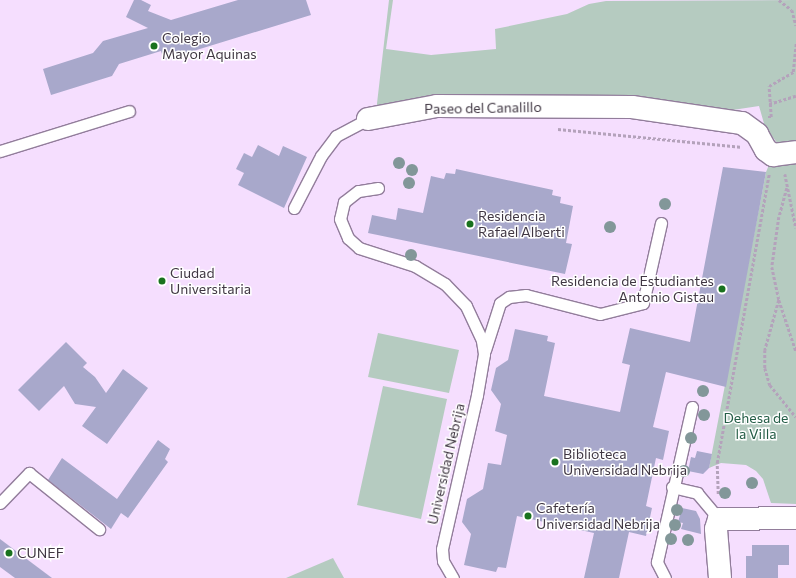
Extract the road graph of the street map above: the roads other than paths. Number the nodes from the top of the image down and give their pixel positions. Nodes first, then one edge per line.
1 (129, 111) dead end
2 (368, 119) joint
3 (0, 151) edge
4 (780, 153) edge
5 (378, 188) dead end
6 (294, 208) dead end
7 (661, 222) dead end
8 (484, 354) junction
9 (692, 407) dead end
10 (672, 487) junction
11 (0, 503) edge
12 (796, 518) edge
13 (719, 519) junction
14 (99, 528) dead end
15 (453, 578) edge
16 (665, 578) edge
17 (720, 578) edge

1 - 3 lane
2 - 4 street, Paseo del Canalillo
2 - 6 lane
5 - 8 lane, Universidad Nebrija
7 - 8 lane, Universidad Nebrija
8 - 15 lane, Universidad Nebrija
9 - 10 lane
10 - 13 lane
10 - 16 lane
11 - 14 lane
12 - 13 street
13 - 17 street

